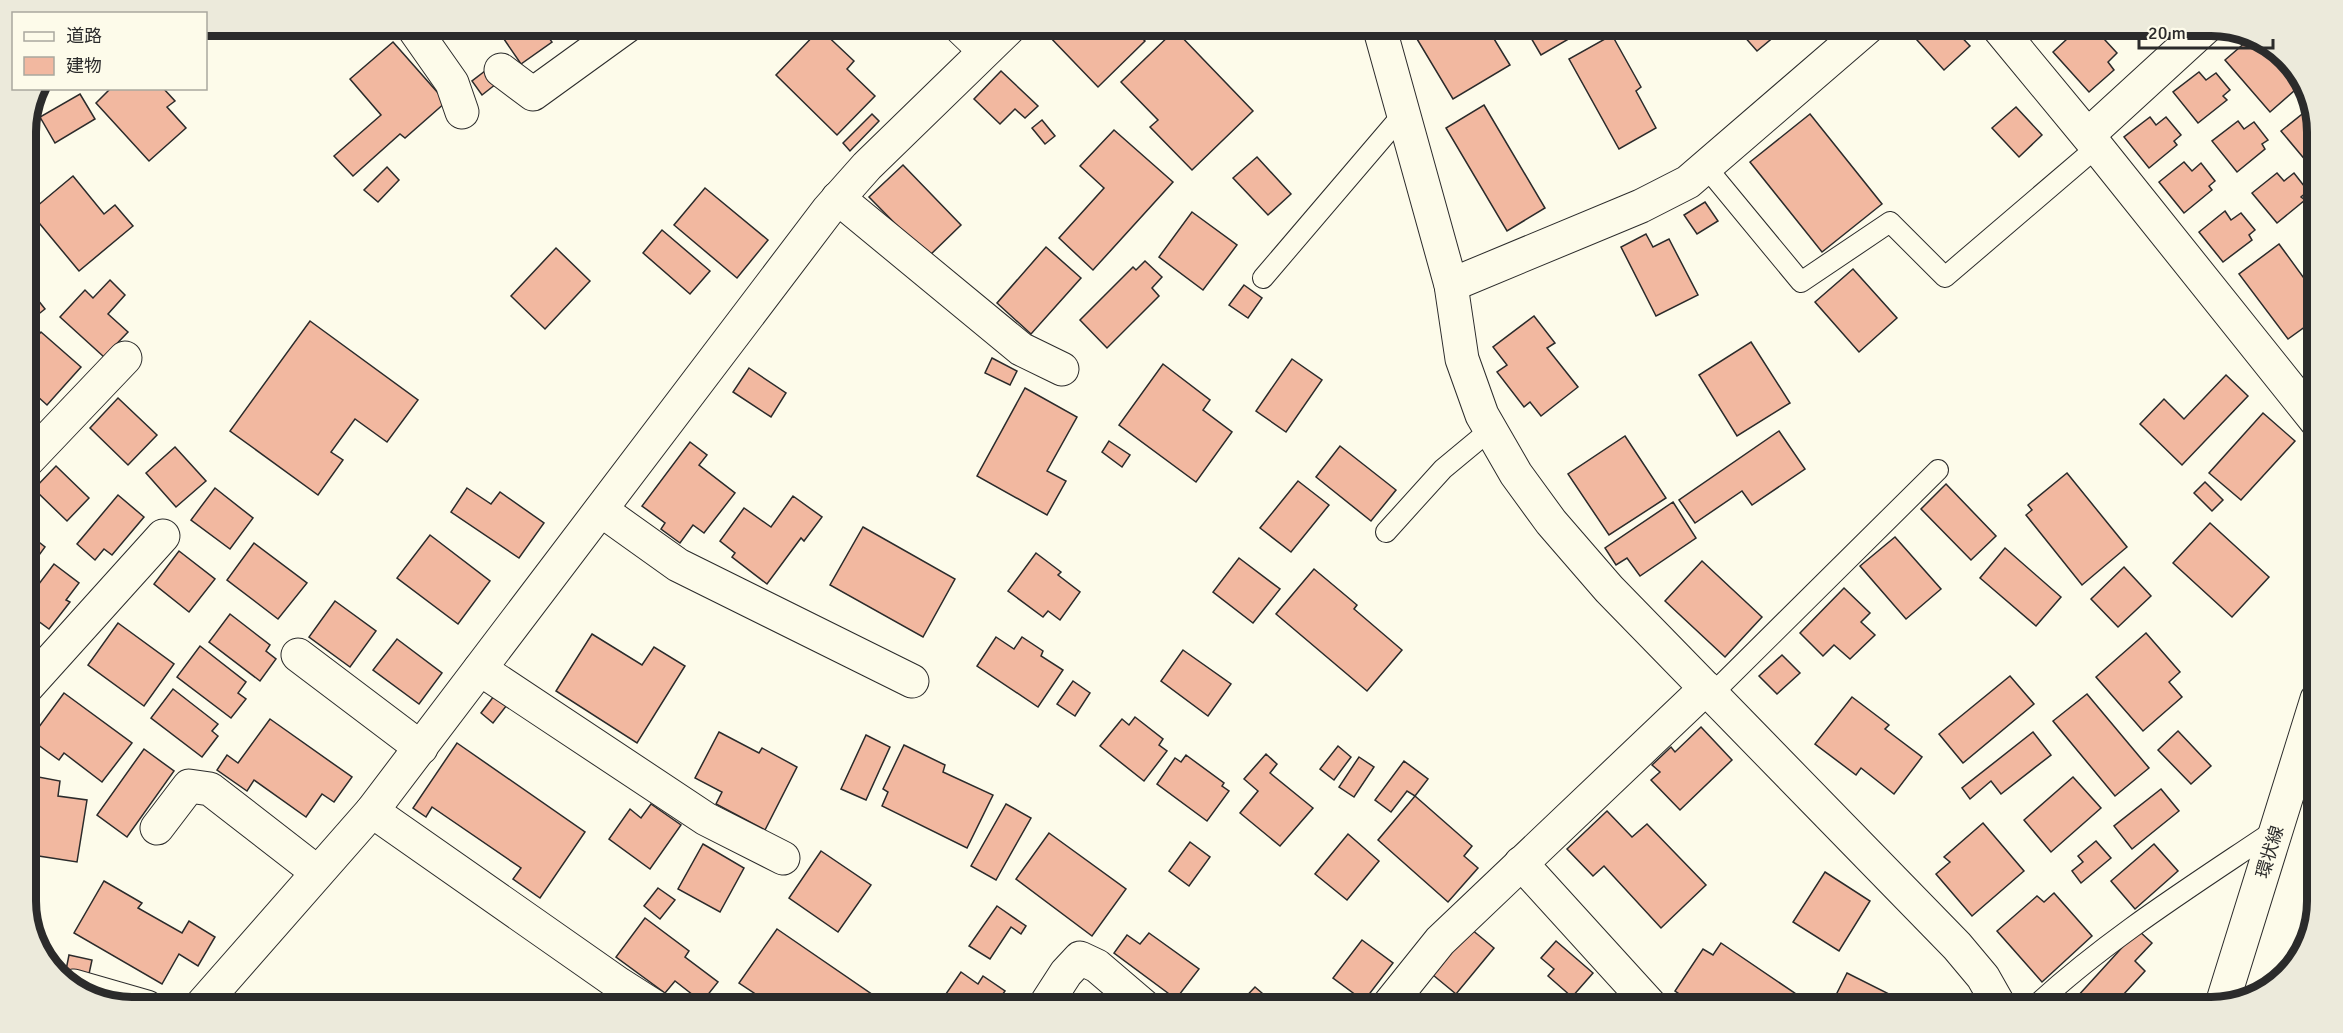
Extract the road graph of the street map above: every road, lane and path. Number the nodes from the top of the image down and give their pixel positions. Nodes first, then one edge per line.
1 (419, 36) edge
2 (613, 36) edge
3 (969, 36) edge
4 (1000, 36) edge
5 (1382, 36) edge
6 (1857, 36) edge
7 (2005, 36) edge
8 (2197, 36) edge
9 (984, 50) junction
10 (501, 70) dead end
11 (462, 112) dead end
12 (1404, 114) junction
13 (2093, 141) junction
14 (1706, 167) junction
15 (838, 198) junction
16 (1263, 278) dead end
17 (1451, 285) junction
18 (125, 358) dead end
19 (1062, 369) dead end
20 (2307, 409) edge
21 (1490, 430) junction
22 (36, 451) edge
23 (1938, 470) dead end
24 (601, 510) junction
25 (1386, 532) dead end
26 (163, 536) dead end
27 (298, 655) dead end
28 (480, 669) junction
29 (36, 677) edge
30 (912, 681) dead end
31 (1709, 691) junction
32 (2307, 734) edge
33 (421, 748) junction
34 (372, 811) junction
35 (157, 828) dead end
36 (2277, 829) junction
37 (783, 858) dead end
38 (1521, 863) junction
39 (318, 873) junction
40 (612, 996) edge
41 (2225, 996) edge
42 (210, 997) edge
43 (1051, 997) edge
44 (1132, 997) edge
45 (1396, 997) edge
46 (1640, 997) edge
47 (1994, 997) edge
48 (2046, 997) edge

1 - 11 street
2 - 10 street
3 - 9 street
4 - 9 street
5 - 12 street
6 - 14 street
7 - 13 street
8 - 13 street
9 - 15 street
12 - 16 lane
12 - 17 street
13 - 14 lane
13 - 20 street
14 - 17 street
15 - 19 street
15 - 24 street
17 - 21 street
18 - 22 street
21 - 25 lane
21 - 31 street
23 - 31 lane
24 - 28 street
24 - 30 street
26 - 29 street
27 - 33 street
28 - 33 street
28 - 37 street
31 - 38 street
31 - 47 street
32 - 36 street, 環状線
33 - 34 street
34 - 39 street
34 - 40 street
35 - 39 street
36 - 41 street, 環状線
36 - 48 lane
38 - 45 street
38 - 46 street
39 - 42 street
43 - 44 street

